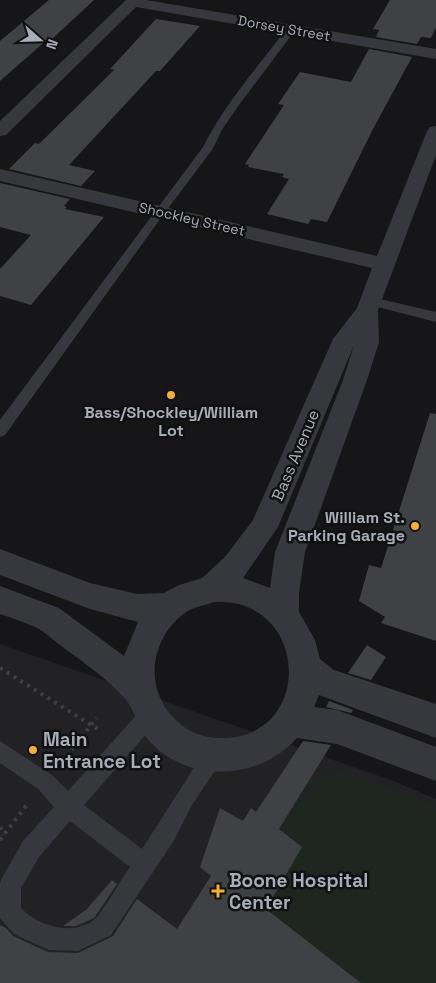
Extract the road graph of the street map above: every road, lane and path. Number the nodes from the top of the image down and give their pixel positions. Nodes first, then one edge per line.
1 (134, 1) edge
2 (291, 29) junction
3 (436, 54) edge
4 (0, 131) edge
5 (436, 131) edge
6 (0, 175) edge
7 (159, 212) junction
8 (384, 264) junction
9 (369, 306) junction
10 (436, 317) edge
11 (0, 431) edge
12 (0, 562) edge
13 (208, 591) junction
14 (0, 600) edge
15 (170, 607) junction
16 (284, 614) junction
17 (0, 668) edge
18 (309, 670) junction
19 (144, 703) junction
20 (292, 721) junction
21 (436, 721) edge
22 (101, 731) dead end
23 (0, 751) edge
24 (215, 753) junction
25 (436, 764) edge
26 (70, 807) junction
27 (0, 826) edge
28 (3, 835) dead end
29 (145, 866) dead end

1 - 2 street, Dorsey Street
1 - 4 street
2 - 3 street, Dorsey Street
2 - 7 lane
5 - 8 street, Bass Avenue
6 - 7 street, Shockley Street
7 - 8 street, Shockley Street
7 - 11 lane
8 - 9 street, Bass Avenue
9 - 10 lane
9 - 13 street, Bass Avenue
9 - 16 street, Bass Avenue
12 - 15 street
13 - 15 street
13 - 16 street
14 - 19 street
15 - 19 street
16 - 18 street
17 - 22 path
18 - 20 street
18 - 21 street
19 - 24 street
19 - 26 lane
20 - 24 street
20 - 25 street
23 - 26 lane
24 - 26 lane
26 - 29 lane
27 - 28 path

